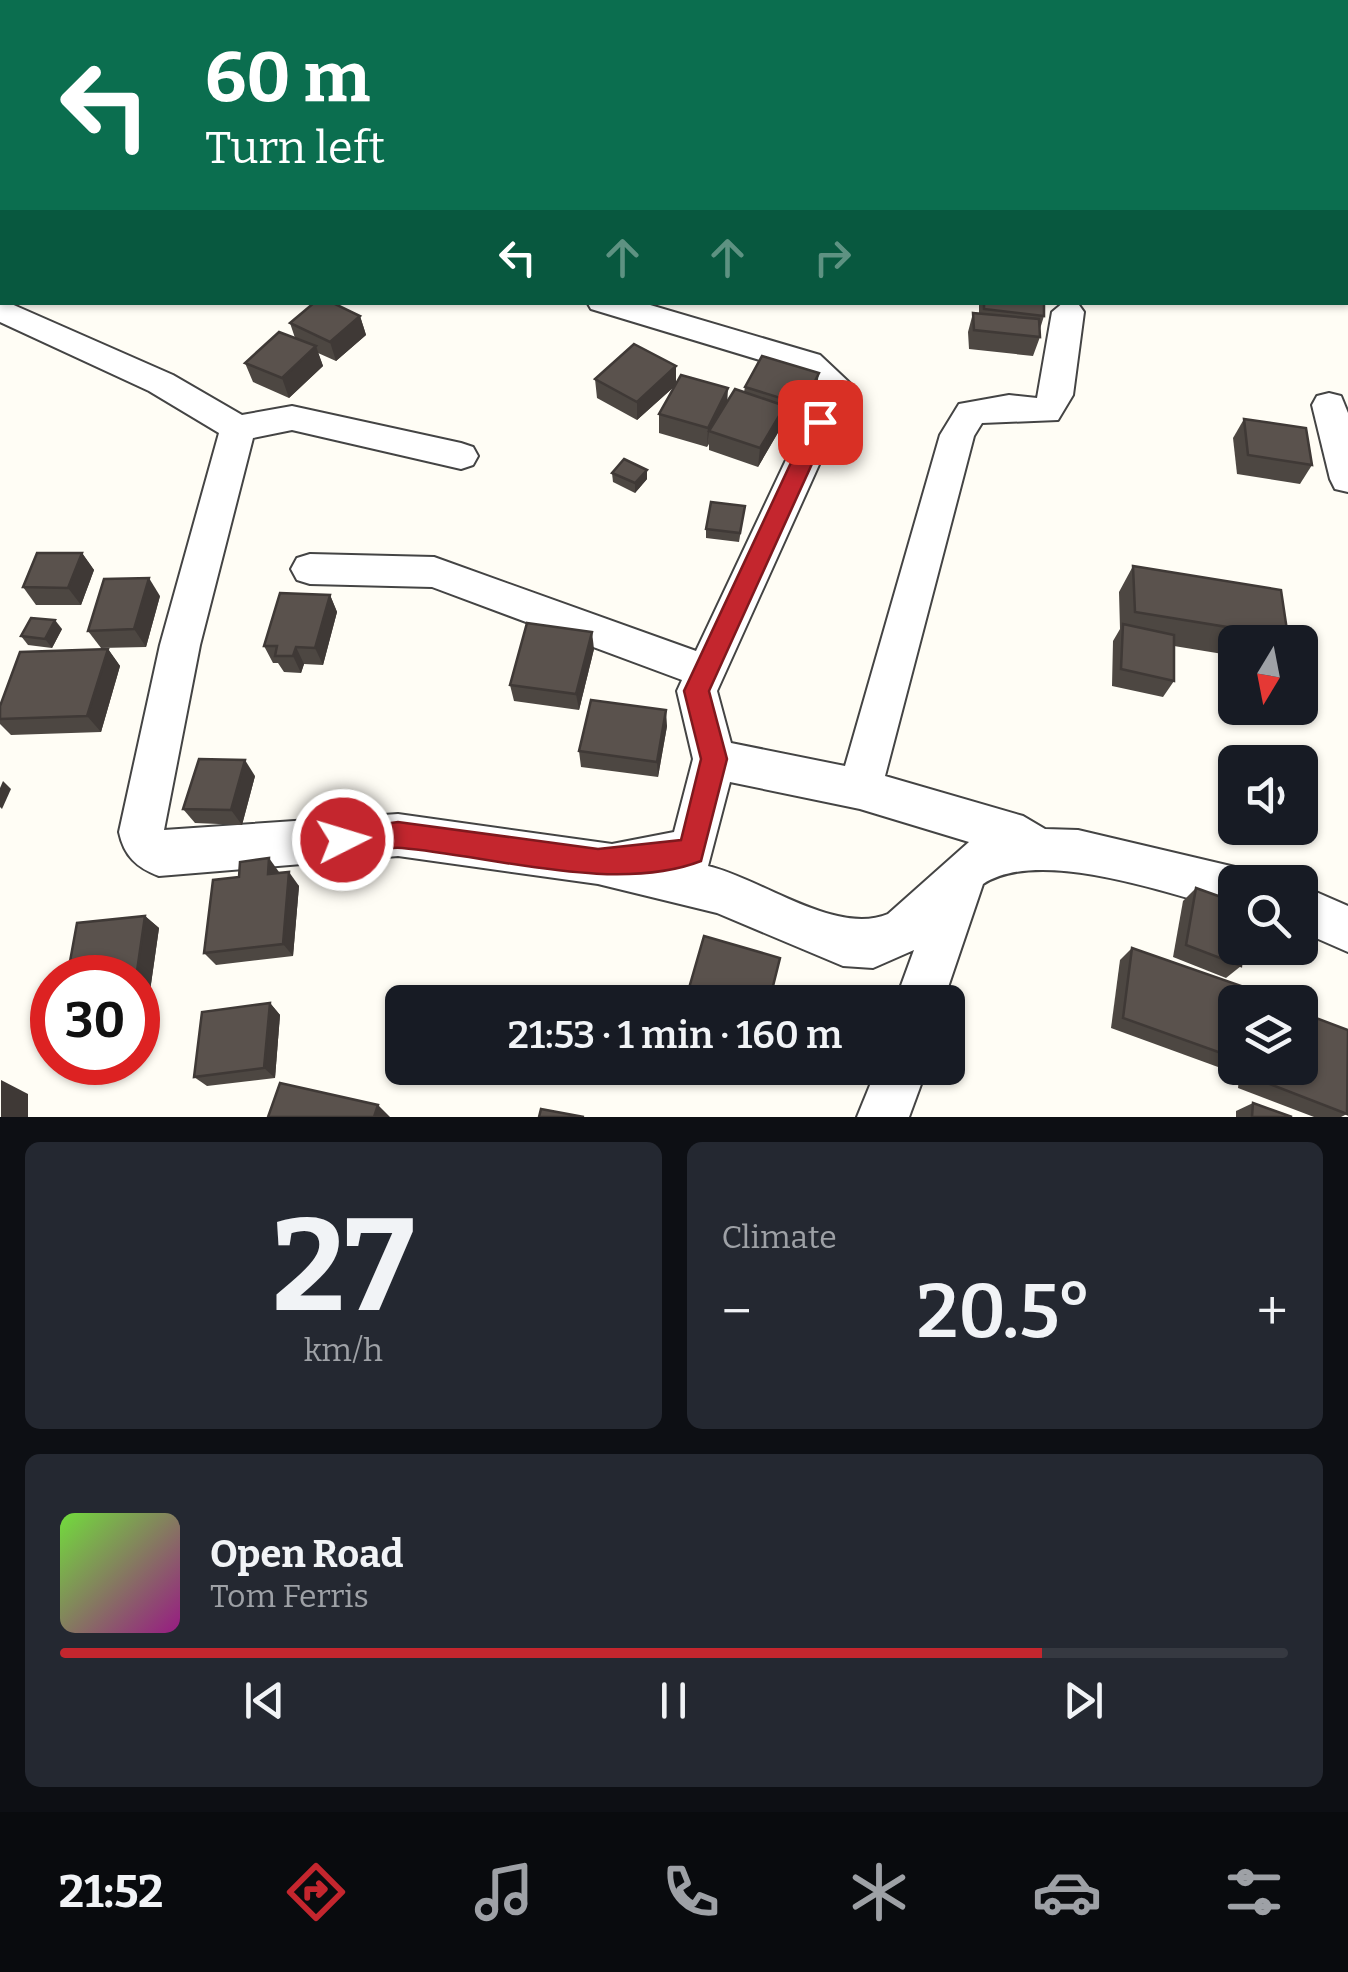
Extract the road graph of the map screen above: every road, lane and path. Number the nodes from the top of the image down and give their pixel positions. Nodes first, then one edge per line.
1 (612, 305) edge
2 (0, 309) edge
3 (1068, 312) dead end
4 (1329, 405) dead end
5 (238, 428) junction
6 (460, 456) dead end
7 (1348, 479) edge
8 (310, 569) dead end
9 (707, 672) junction
10 (714, 759) junction
11 (860, 788) junction
12 (1034, 849) junction
13 (598, 862) junction
14 (966, 869) junction
15 (1218, 884) edge
16 (1318, 916) edge
17 (1348, 928) edge
18 (922, 985) edge
19 (896, 1085) edge
20 (884, 1117) edge

1 - 9 street
2 - 5 street
3 - 11 street
4 - 7 street
5 - 6 street
5 - 13 street
8 - 9 street
9 - 10 street
10 - 11 street
10 - 13 street
11 - 12 street
12 - 14 street
12 - 15 street
13 - 14 street
14 - 18 street
16 - 17 street
19 - 20 street

